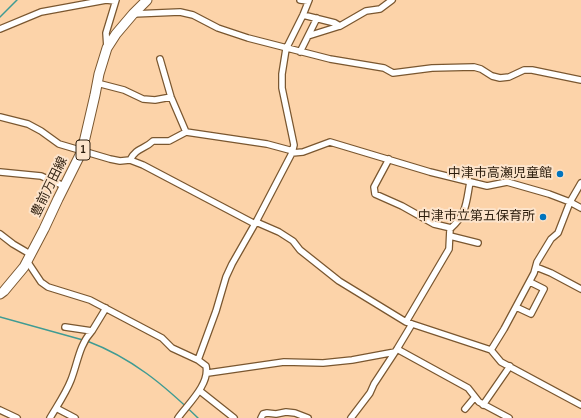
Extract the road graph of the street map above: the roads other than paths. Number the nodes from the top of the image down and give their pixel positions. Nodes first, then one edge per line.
1 (147, 0) edge
2 (300, 0) edge
3 (392, 0) edge
4 (116, 1) edge
5 (308, 1) edge
6 (133, 14) junction
7 (303, 15) junction
8 (317, 18) junction
9 (340, 26) junction
10 (0, 29) edge
11 (308, 36) junction
12 (107, 48) junction
13 (286, 49) junction
14 (300, 52) junction
15 (160, 59) dead end
16 (581, 80) edge
17 (97, 84) junction
18 (171, 97) junction
19 (0, 117) edge
20 (186, 132) junction
21 (82, 151) junction
22 (293, 152) junction
23 (389, 159) junction
24 (130, 160) junction
25 (0, 172) edge
26 (470, 182) junction
27 (581, 183) edge
28 (64, 186) junction
29 (570, 202) junction
30 (581, 208) edge
31 (255, 223) junction
32 (451, 228) junction
33 (0, 234) edge
34 (450, 236) junction
35 (478, 243) dead end
36 (29, 258) junction
37 (536, 267) junction
38 (530, 282) junction
39 (581, 289) edge
40 (0, 294) edge
41 (516, 307) junction
42 (106, 308) junction
43 (406, 322) junction
44 (412, 324) junction
45 (65, 327) dead end
46 (92, 331) junction
47 (490, 350) junction
48 (396, 351) junction
49 (198, 360) junction
50 (510, 366) junction
51 (208, 373) junction
52 (200, 390) junction
53 (475, 397) junction
54 (483, 405) junction
55 (581, 405) edge
56 (56, 408) junction
57 (465, 409) dead end
58 (0, 410) edge
59 (17, 418) edge
60 (50, 418) edge
61 (75, 418) edge
62 (178, 418) edge
63 (234, 418) edge
64 (261, 418) edge
65 (308, 418) edge
66 (350, 418) edge
67 (509, 418) edge

1 - 6 main road, 豊前万田線 / 1
2 - 5 street
3 - 9 street
4 - 10 street
4 - 12 street
5 - 7 street
6 - 12 main road, 豊前万田線 / 1
6 - 13 street
7 - 8 street
7 - 13 street
8 - 9 street
8 - 11 street
9 - 11 street
11 - 14 street
12 - 17 main road, 豊前万田線 / 1
13 - 14 street
13 - 22 street
14 - 16 street
15 - 18 street
17 - 18 street
17 - 21 main road, 豊前万田線 / 1
18 - 20 street
19 - 21 street
20 - 22 street
20 - 24 street
21 - 24 street
21 - 28 main road, 豊前万田線 / 1
22 - 23 street
22 - 31 street
23 - 26 street
23 - 32 street
24 - 31 street
25 - 28 street
26 - 29 street
26 - 32 street
27 - 29 street
28 - 36 main road, 豊前万田線 / 1
29 - 30 street
29 - 37 street
31 - 43 street
31 - 49 street
32 - 34 street
33 - 36 street
34 - 35 street
34 - 43 street
36 - 40 main road, 豊前万田線 / 1
36 - 42 street
37 - 38 street
37 - 39 street
38 - 41 street
38 - 41 street
41 - 47 street
42 - 46 street
42 - 49 street
43 - 44 street
44 - 47 street
44 - 48 street
45 - 46 street
46 - 56 street
47 - 50 street
48 - 51 street
48 - 53 street
48 - 66 street
49 - 51 street
50 - 54 street
50 - 55 street
51 - 52 street
52 - 62 street
52 - 63 street
53 - 54 street
53 - 57 street
54 - 67 street
56 - 60 street
56 - 61 street
58 - 59 street
64 - 65 street

